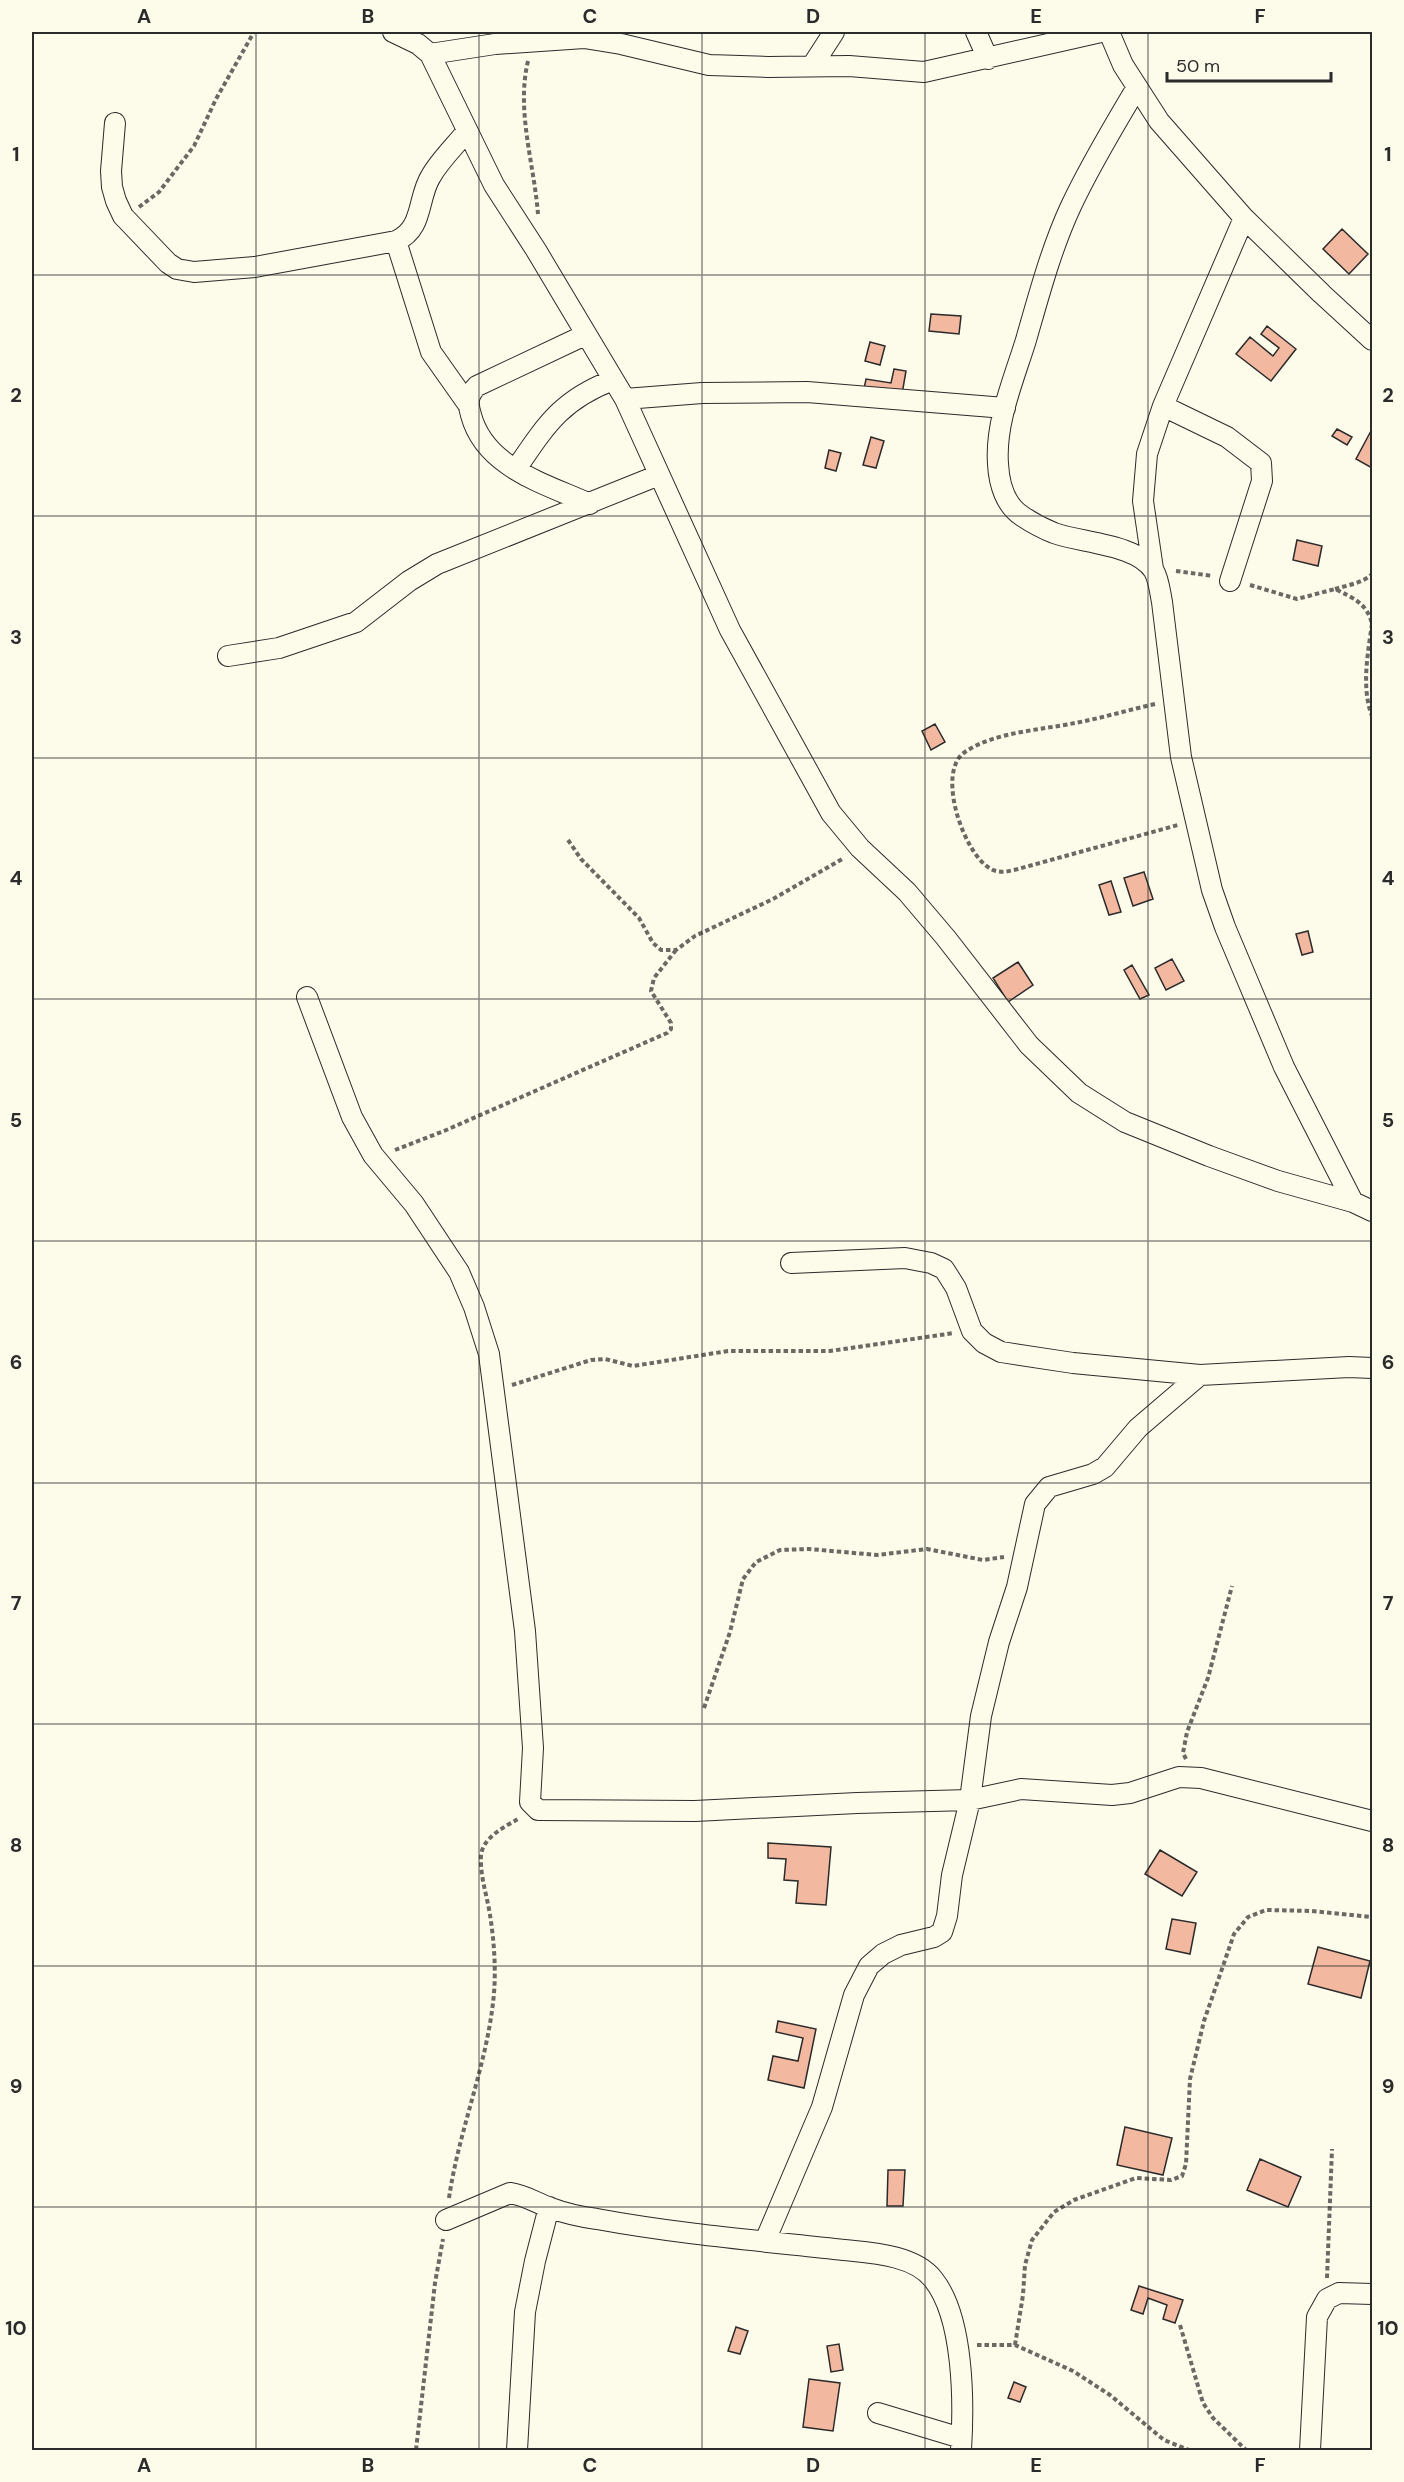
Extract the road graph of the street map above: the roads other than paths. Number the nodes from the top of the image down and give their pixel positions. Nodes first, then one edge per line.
1 (393, 32) edge
2 (834, 32) edge
3 (976, 32) edge
4 (1101, 32) edge
5 (1108, 32) edge
6 (430, 54) junction
7 (988, 59) junction
8 (812, 66) junction
9 (1137, 87) junction
10 (115, 123) dead end
11 (467, 131) junction
12 (1244, 218) junction
13 (396, 241) junction
14 (585, 335) junction
15 (1372, 340) edge
16 (613, 380) junction
17 (625, 399) junction
18 (467, 403) junction
19 (1163, 406) junction
20 (1005, 408) junction
21 (516, 469) junction
22 (659, 475) junction
23 (591, 504) junction
24 (1153, 569) junction
25 (1230, 580) road end
26 (228, 656) dead end
27 (307, 997) dead end
28 (1353, 1202) junction
29 (1372, 1211) edge
30 (791, 1263) dead end
31 (1372, 1368) edge
32 (1200, 1375) junction
33 (970, 1800) junction
34 (1372, 1821) edge
35 (549, 2207) junction
36 (446, 2220) road end
37 (765, 2241) junction
38 (1372, 2294) edge
39 (878, 2413) dead end
40 (961, 2444) edge
41 (517, 2451) edge
42 (1310, 2451) edge

1 - 6 street
2 - 8 street
3 - 7 street
4 - 7 street
5 - 9 street
6 - 8 street
6 - 11 street
7 - 8 street
9 - 12 street
9 - 20 street
10 - 13 street
11 - 13 street
11 - 14 street
12 - 15 street
12 - 19 street
13 - 18 street
14 - 16 street
14 - 18 street
16 - 17 street
16 - 21 street
17 - 20 street
17 - 22 street
18 - 21 street
19 - 24 street
19 - 25 street
20 - 24 street
21 - 23 street
22 - 23 street
22 - 28 street
23 - 26 street
24 - 28 street
27 - 33 street
28 - 29 street
30 - 32 street
31 - 32 street
32 - 33 street
33 - 34 street
33 - 37 street
35 - 36 street
35 - 37 street
35 - 41 street
37 - 40 street
38 - 42 street
39 - 40 street

